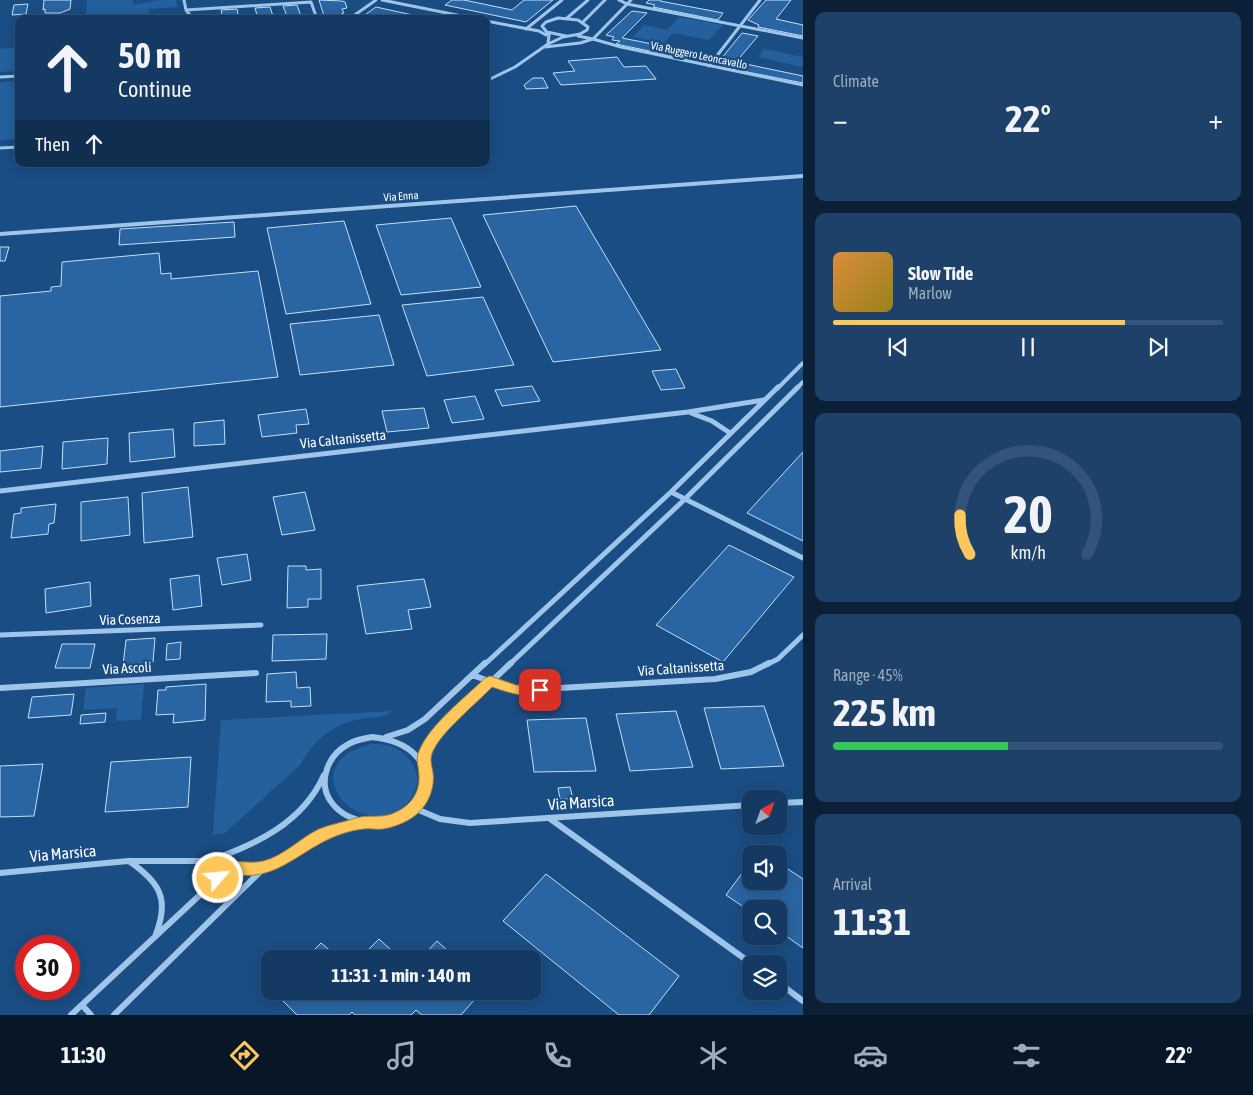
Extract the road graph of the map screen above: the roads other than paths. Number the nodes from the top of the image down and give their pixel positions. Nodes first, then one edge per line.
1 (184, 0) edge
2 (376, 0) edge
3 (382, 0) edge
4 (562, 0) edge
5 (588, 0) edge
6 (605, 0) edge
7 (619, 0) edge
8 (631, 0) edge
9 (760, 0) edge
10 (627, 4) junction
11 (186, 10) junction
12 (190, 15) edge
13 (316, 15) edge
14 (355, 15) edge
15 (457, 15) edge
16 (567, 18) junction
17 (490, 22) edge
18 (583, 22) junction
19 (740, 26) junction
20 (526, 28) junction
21 (533, 30) junction
22 (545, 30) junction
23 (575, 35) junction
24 (569, 36) junction
25 (549, 38) junction
26 (803, 38) edge
27 (592, 39) junction
28 (548, 44) junction
29 (544, 46) junction
30 (709, 66) junction
31 (15, 76) edge
32 (0, 77) edge
33 (490, 79) edge
34 (803, 85) edge
35 (15, 147) edge
36 (0, 148) edge
37 (803, 176) edge
38 (0, 234) edge
39 (803, 363) edge
40 (803, 382) edge
41 (764, 400) junction
42 (688, 412) junction
43 (730, 433) junction
44 (0, 491) edge
45 (671, 492) junction
46 (685, 499) junction
47 (803, 558) edge
48 (261, 625) dead end
49 (0, 635) edge
50 (803, 635) edge
51 (256, 673) dead end
52 (472, 675) junction
53 (490, 682) junction
54 (0, 688) edge
55 (386, 737) junction
56 (423, 763) junction
57 (324, 775) junction
58 (803, 802) edge
59 (788, 803) edge
60 (742, 806) edge
61 (414, 808) junction
62 (549, 817) junction
63 (364, 822) junction
64 (128, 861) junction
65 (208, 862) junction
66 (231, 866) junction
67 (266, 867) junction
68 (0, 872) edge
69 (154, 937) junction
70 (742, 957) edge
71 (787, 990) edge
72 (803, 1001) edge
73 (82, 1005) junction
74 (71, 1015) edge
75 (91, 1015) edge
76 (114, 1015) edge

1 - 11 street
2 - 14 street
3 - 15 street
4 - 20 street
5 - 16 street
6 - 18 street
7 - 10 street
8 - 10 street
9 - 19 street
10 - 19 street
10 - 27 street
11 - 12 street
11 - 13 street
16 - 18 street
16 - 22 street
17 - 20 street
18 - 23 street
19 - 26 street
19 - 30 street
20 - 21 street
21 - 22 street
21 - 25 street
22 - 24 street
22 - 25 street
23 - 24 street
23 - 27 street, Via Ruggero Leoncavallo
24 - 28 street
25 - 28 street
27 - 29 street
27 - 30 street, Via Ruggero Leoncavallo
28 - 29 street
29 - 33 street
30 - 34 street, Via Ruggero Leoncavallo
31 - 32 street
35 - 36 street
37 - 38 street, Via Enna
39 - 41 street
40 - 46 street
41 - 42 street, Via Caltanissetta
41 - 43 street
42 - 43 street, Via Caltanissetta
42 - 44 street, Via Caltanissetta
43 - 45 street
45 - 46 street
45 - 52 street
46 - 47 street
46 - 53 street
48 - 49 street, Via Cosenza
50 - 53 street, Via Caltanissetta
51 - 54 street, Via Ascoli
52 - 53 street, Via Caltanissetta
52 - 55 street
53 - 56 street
55 - 56 street
55 - 57 street
56 - 61 street
57 - 63 street
57 - 65 street, Via Marsica
58 - 59 street
60 - 62 street, Via Marsica
61 - 62 street, Via Marsica
61 - 63 street
62 - 70 street
63 - 67 street, Via Marsica
64 - 65 street, Via Marsica
64 - 68 street, Via Marsica
64 - 69 street
65 - 66 street, Via Marsica
66 - 67 street, Via Marsica
66 - 69 street
67 - 76 street
69 - 73 street
71 - 72 street
73 - 74 street
73 - 75 street

